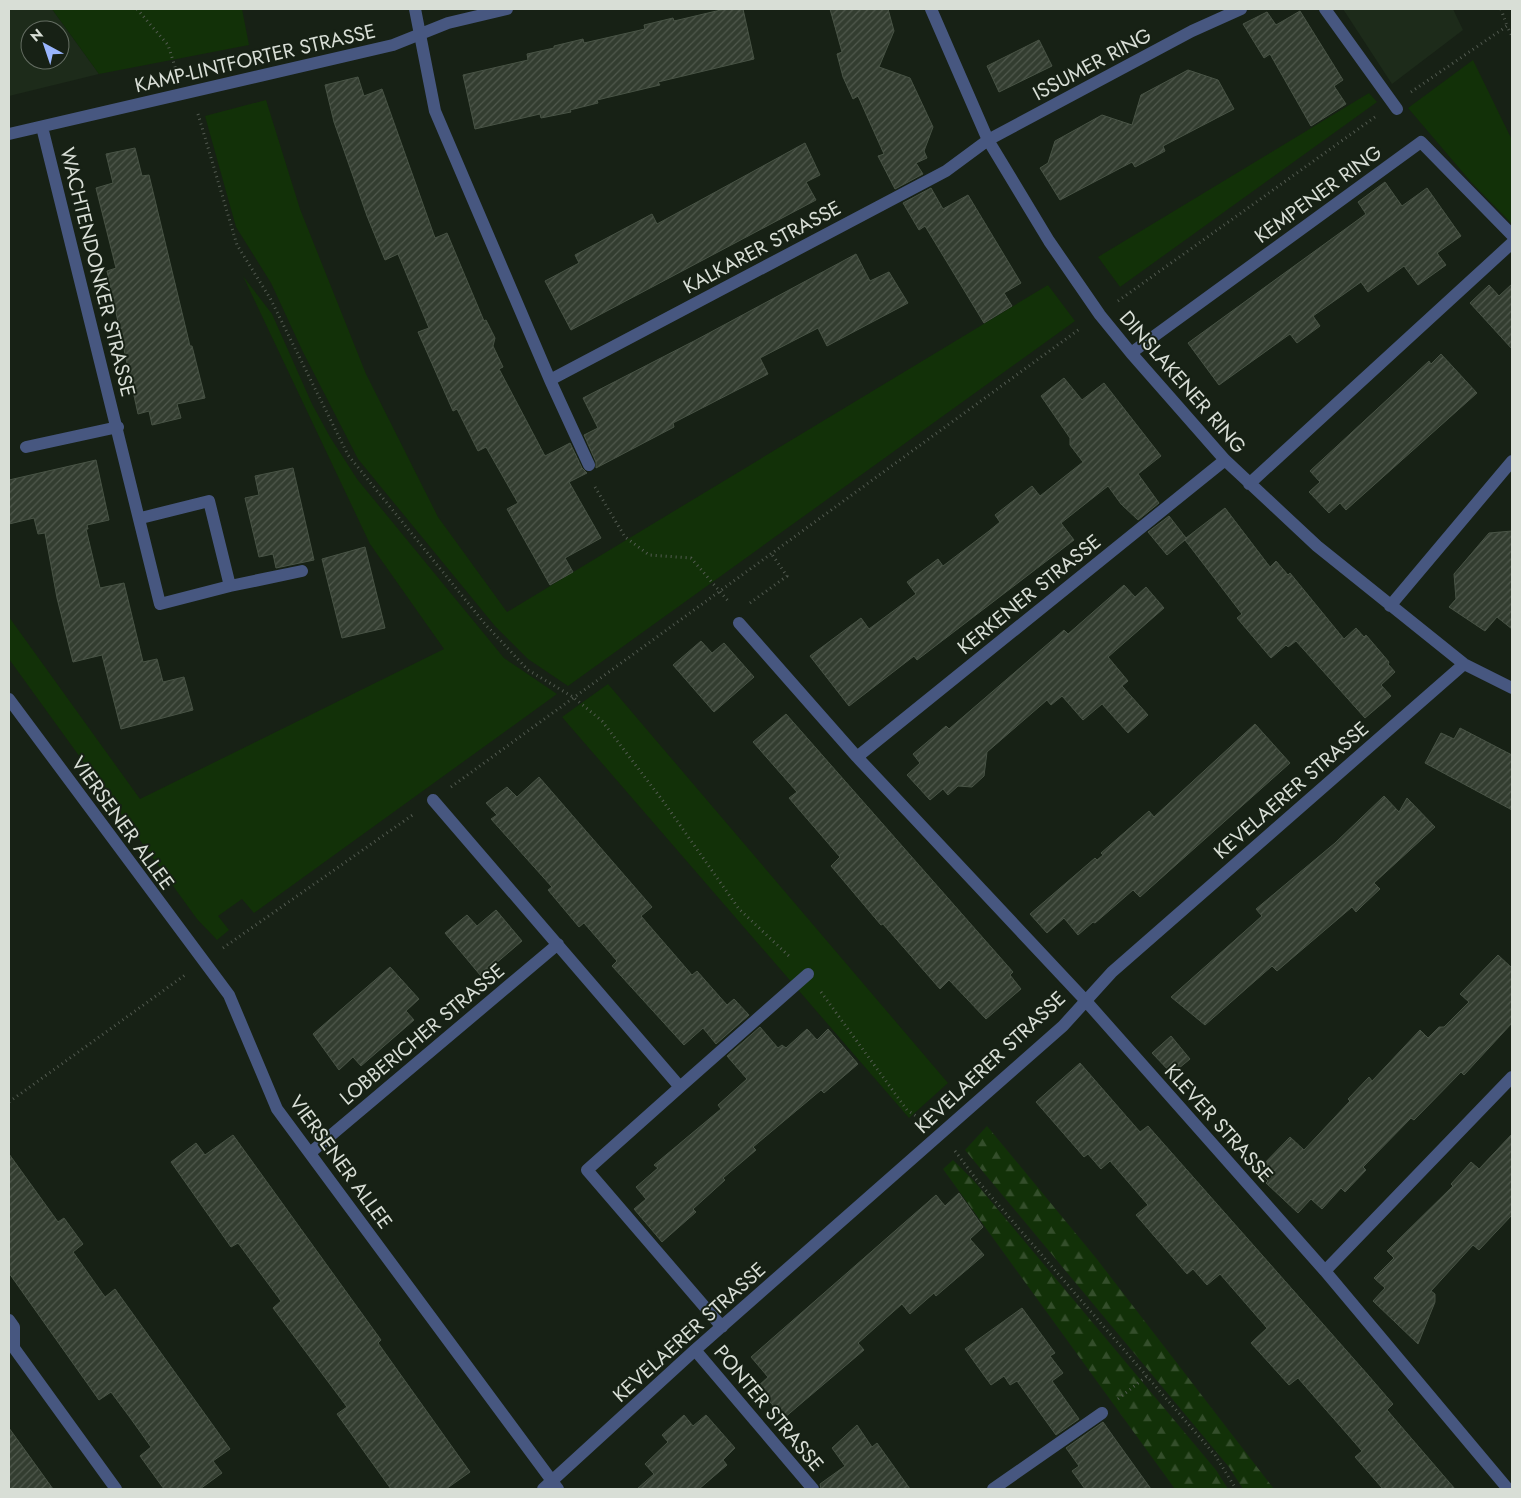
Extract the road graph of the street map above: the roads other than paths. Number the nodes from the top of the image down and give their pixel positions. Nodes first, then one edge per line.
1 (415, 9) edge
2 (507, 9) edge
3 (931, 9) edge
4 (1241, 9) edge
5 (1325, 9) edge
6 (419, 33) junction
7 (1395, 107) road end
8 (42, 127) junction
9 (9, 134) edge
10 (988, 140) junction
11 (1512, 235) edge
12 (1512, 243) edge
13 (1131, 353) junction
14 (550, 380) junction
15 (118, 427) junction
16 (26, 447) dead end
17 (1225, 460) junction
18 (1512, 461) edge
19 (589, 465) road end
20 (1249, 484) junction
21 (140, 518) junction
22 (302, 571) dead end
23 (230, 586) junction
24 (1390, 606) junction
25 (739, 623) dead end
26 (1464, 664) junction
27 (1512, 688) edge
28 (9, 699) edge
29 (857, 757) junction
30 (433, 800) road end
31 (558, 944) junction
32 (808, 974) road end
33 (1085, 1000) junction
34 (1512, 1077) edge
35 (680, 1087) junction
36 (310, 1153) junction
37 (1325, 1271) junction
38 (9, 1320) edge
39 (722, 1327) junction
40 (11, 1349) edge
41 (695, 1350) junction
42 (1102, 1413) road end
43 (551, 1487) edge
44 (116, 1489) edge
45 (813, 1489) edge
46 (993, 1489) edge
47 (1508, 1489) edge

1 - 6 street
2 - 6 street, KAMP-LINTFORTER STRASSE
3 - 10 street, DINSLAKENER RING
4 - 10 street, ISSUMER RING
5 - 7 street
6 - 8 street, KAMP-LINTFORTER STRASSE
6 - 14 street
8 - 9 street, KAMP-LINTFORTER STRASSE
8 - 15 street, WACHTENDONKER STRASSE
10 - 13 street, DINSLAKENER RING
10 - 14 street, KALKARER STRASSE
11 - 13 street, KEMPENER RING
12 - 20 street
13 - 17 street, DINSLAKENER RING
14 - 19 street
15 - 16 street, WACHTENDONKER STRASSE
15 - 21 street, WACHTENDONKER STRASSE
17 - 20 street, DINSLAKENER RING
17 - 29 street, KERKENER STRASSE
18 - 24 street
20 - 24 street, DINSLAKENER RING
21 - 23 street
21 - 23 street, WACHTENDONKER STRASSE
22 - 23 street, WACHTENDONKER STRASSE
24 - 26 street, DINSLAKENER RING
25 - 29 street
26 - 27 street, DINSLAKENER RING
26 - 33 street, KEVELAERER STRASSE
28 - 36 street, VIERSENER ALLEE
29 - 33 street
30 - 31 street
31 - 35 street
31 - 36 street, LOBBERICHER STRASSE
32 - 35 street
33 - 37 street, KLEVER STRASSE
33 - 39 street, KEVELAERER STRASSE
34 - 37 street
35 - 39 street
36 - 43 street, VIERSENER ALLEE
37 - 47 street, KLEVER STRASSE
38 - 40 street
39 - 41 street, KEVELAERER STRASSE
40 - 44 street
41 - 43 street, KEVELAERER STRASSE
41 - 45 street, PONTER STRASSE
42 - 46 street

